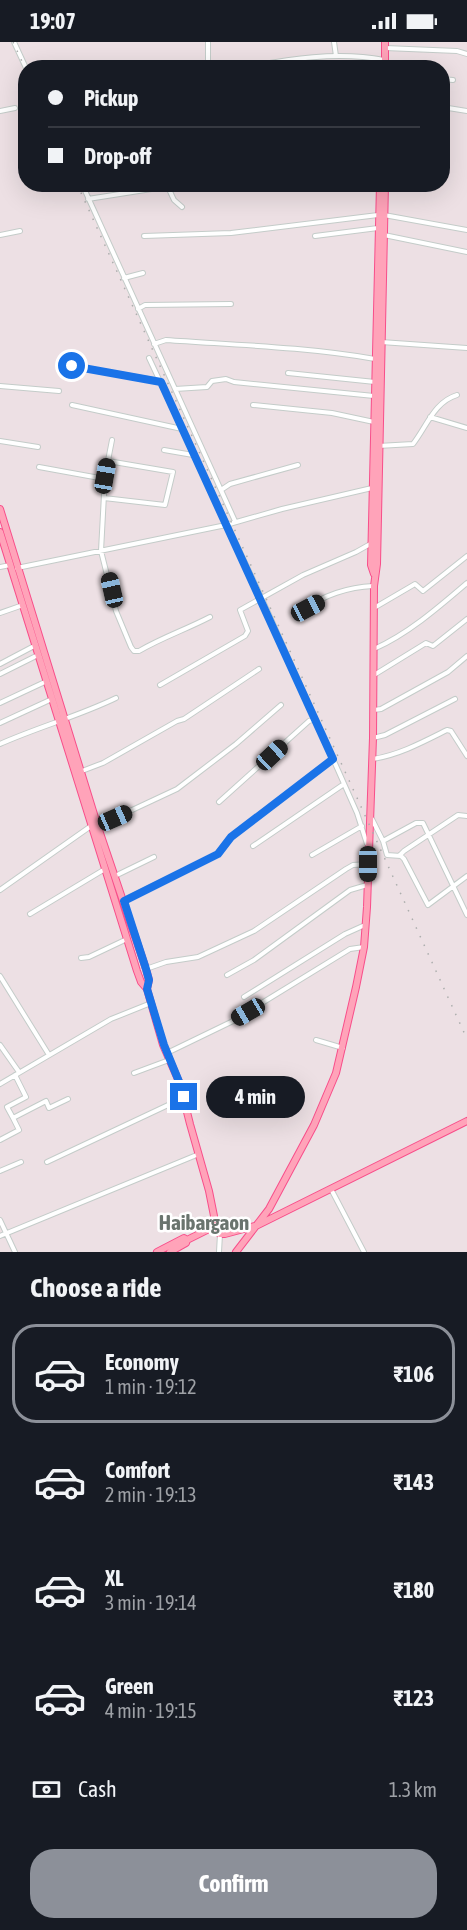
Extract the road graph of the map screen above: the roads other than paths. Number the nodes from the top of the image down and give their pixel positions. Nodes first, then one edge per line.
1 (14, 42) edge
2 (208, 42) edge
3 (334, 42) edge
4 (385, 45) edge
5 (467, 54) edge
6 (336, 56) junction
7 (22, 60) edge
8 (208, 60) edge
9 (287, 60) edge
10 (376, 60) edge
11 (450, 80) edge
12 (453, 80) dead end
13 (15, 108) dead end
14 (450, 108) edge
15 (0, 111) edge
16 (467, 111) edge
17 (85, 192) edge
18 (131, 192) edge
19 (171, 192) edge
20 (380, 192) edge
21 (384, 192) edge
22 (88, 199) junction
23 (182, 207) dead end
24 (381, 215) junction
25 (378, 228) junction
26 (467, 230) edge
27 (20, 231) dead end
28 (0, 235) edge
29 (384, 235) junction
30 (144, 236) dead end
31 (315, 236) dead end
32 (467, 252) edge
33 (143, 273) dead end
34 (124, 278) junction
35 (231, 304) dead end
36 (138, 309) junction
37 (379, 343) junction
38 (154, 344) junction
39 (467, 348) edge
40 (149, 358) dead end
41 (376, 360) junction
42 (72, 366) dead end
43 (288, 373) dead end
44 (161, 382) junction
45 (375, 382) junction
46 (0, 386) edge
47 (175, 389) junction
48 (59, 392) dead end
49 (457, 395) dead end
50 (375, 396) junction
51 (72, 405) dead end
52 (253, 405) dead end
53 (430, 417) junction
54 (374, 422) junction
55 (467, 428) edge
56 (182, 429) junction
57 (112, 440) dead end
58 (0, 441) edge
59 (377, 446) junction
60 (38, 447) dead end
61 (164, 450) dead end
62 (194, 455) junction
63 (108, 461) junction
64 (298, 465) dead end
65 (39, 467) dead end
66 (105, 479) junction
67 (376, 488) junction
68 (221, 490) junction
69 (104, 498) junction
70 (0, 509) edge
71 (235, 521) junction
72 (226, 525) junction
73 (0, 532) edge
74 (372, 543) junction
75 (101, 551) junction
76 (467, 556) edge
77 (0, 567) edge
78 (14, 567) junction
79 (375, 575) junction
80 (467, 583) edge
81 (374, 586) junction
82 (262, 599) junction
83 (23, 605) junction
84 (374, 608) junction
85 (304, 611) dead end
86 (0, 613) edge
87 (210, 617) dead end
88 (467, 619) edge
89 (37, 645) junction
90 (373, 649) junction
91 (39, 655) junction
92 (467, 656) edge
93 (0, 664) edge
94 (259, 669) dead end
95 (0, 674) edge
96 (373, 675) junction
97 (48, 681) junction
98 (160, 685) dead end
99 (116, 698) dead end
100 (53, 699) junction
101 (455, 699) dead end
102 (0, 703) edge
103 (281, 705) dead end
104 (373, 710) junction
105 (63, 719) junction
106 (315, 719) junction
107 (0, 723) edge
108 (373, 738) junction
109 (0, 744) edge
110 (467, 756) edge
111 (333, 759) junction
112 (372, 759) junction
113 (82, 771) junction
114 (344, 784) junction
115 (219, 802) dead end
116 (370, 816) junction
117 (467, 816) edge
118 (94, 825) junction
119 (362, 826) junction
120 (429, 834) junction
121 (383, 841) junction
122 (253, 846) dead end
123 (369, 847) junction
124 (312, 855) dead end
125 (399, 856) junction
126 (154, 857) dead end
127 (368, 864) junction
128 (105, 868) junction
129 (114, 876) junction
130 (467, 876) edge
131 (368, 885) junction
132 (453, 886) junction
133 (0, 890) edge
134 (120, 902) junction
135 (30, 914) dead end
136 (467, 915) edge
137 (366, 925) junction
138 (128, 939) junction
139 (364, 947) junction
140 (81, 958) dead end
141 (146, 969) junction
142 (227, 975) dead end
143 (0, 976) edge
144 (147, 989) junction
145 (244, 997) dead end
146 (151, 1003) junction
147 (316, 1040) dead end
148 (0, 1045) edge
149 (344, 1048) junction
150 (49, 1055) junction
151 (168, 1056) junction
152 (17, 1073) junction
153 (134, 1073) dead end
154 (0, 1084) edge
155 (184, 1097) junction
156 (68, 1099) dead end
157 (13, 1118) junction
158 (467, 1121) edge
159 (0, 1140) edge
160 (199, 1154) junction
161 (21, 1162) dead end
162 (47, 1162) dead end
163 (0, 1171) edge
164 (331, 1189) junction
165 (0, 1220) edge
166 (258, 1225) junction
167 (211, 1228) junction
168 (7, 1233) junction
169 (220, 1234) junction
170 (0, 1236) edge
171 (188, 1240) junction
172 (15, 1252) edge
173 (157, 1252) edge
174 (170, 1252) edge
175 (219, 1252) edge
176 (236, 1252) edge
177 (364, 1252) edge

1 - 7 street
2 - 8 street
3 - 6 street
4 - 5 street
6 - 9 street
6 - 10 street
11 - 12 street
13 - 15 street
14 - 16 street
17 - 22 street
18 - 22 street
19 - 23 street
20 - 24 main road
21 - 24 main road
22 - 34 street
24 - 25 main road
24 - 26 street
24 - 29 main road
24 - 30 street
25 - 31 street
25 - 37 main road
27 - 28 street
29 - 32 street
29 - 37 main road
33 - 34 street
34 - 36 street
35 - 36 street
36 - 38 street
37 - 39 street
37 - 41 main road
37 - 59 main road
38 - 41 street
38 - 47 street
40 - 44 street
41 - 45 main road
42 - 44 street
43 - 45 street
44 - 56 street
45 - 50 main road
46 - 48 street
47 - 50 street
47 - 68 street
49 - 53 street
50 - 54 main road
51 - 56 street
52 - 54 street
53 - 55 street
53 - 59 street
54 - 59 main road
56 - 62 street
57 - 63 street
58 - 60 street
59 - 67 main road
61 - 62 street
62 - 72 street
63 - 66 street
63 - 69 street
64 - 68 street
65 - 66 street
66 - 69 street
67 - 71 street
67 - 74 main road
67 - 79 main road
68 - 71 street
69 - 75 street
70 - 78 main road
71 - 72 street
72 - 75 street
72 - 82 street
73 - 78 main road
74 - 79 main road
74 - 82 street
75 - 78 street
75 - 87 street
76 - 84 street
77 - 78 street
78 - 83 main road
78 - 105 main road
79 - 81 main road
80 - 90 street
81 - 84 main road
81 - 85 street
82 - 98 street
82 - 106 street
83 - 86 street
83 - 89 main road
84 - 90 main road
88 - 96 street
89 - 91 main road
89 - 93 street
90 - 96 main road
91 - 95 street
91 - 97 main road
92 - 104 street
94 - 113 street
96 - 104 main road
97 - 100 main road
97 - 102 street
99 - 105 street
100 - 105 main road
100 - 107 street
101 - 108 street
103 - 118 street
104 - 108 main road
105 - 109 street
105 - 113 main road
105 - 118 main road
106 - 111 street
106 - 115 street
108 - 112 main road
110 - 112 street
111 - 114 street
111 - 134 street
112 - 116 main road
113 - 118 main road
114 - 119 street
114 - 122 street
116 - 121 street
116 - 123 main road
117 - 120 street
118 - 128 main road
118 - 129 main road
118 - 133 street
119 - 123 street
119 - 124 street
120 - 121 street
120 - 125 street
120 - 132 street
121 - 125 street
123 - 127 main road
125 - 132 street
126 - 129 street
127 - 131 main road
127 - 141 street
128 - 134 main road
128 - 135 street
129 - 134 main road
130 - 132 street
131 - 137 main road
131 - 142 street
132 - 136 street
134 - 138 main road
134 - 141 main road
137 - 139 main road
137 - 145 street
138 - 140 street
138 - 144 main road
139 - 149 main road
139 - 151 street
141 - 144 main road
143 - 150 street
144 - 146 main road
146 - 150 street
146 - 151 main road
147 - 149 street
148 - 152 street
149 - 166 main road
150 - 152 street
151 - 153 street
151 - 155 main road
152 - 154 street
152 - 157 street
155 - 160 main road
155 - 162 street
156 - 157 street
157 - 159 street
158 - 164 main road
160 - 167 main road
160 - 168 street
161 - 163 street
164 - 166 main road
164 - 177 street
165 - 168 street
166 - 169 main road
166 - 176 main road
167 - 169 main road
167 - 171 main road
168 - 170 street
168 - 172 street
169 - 175 street
171 - 173 main road
171 - 174 main road

